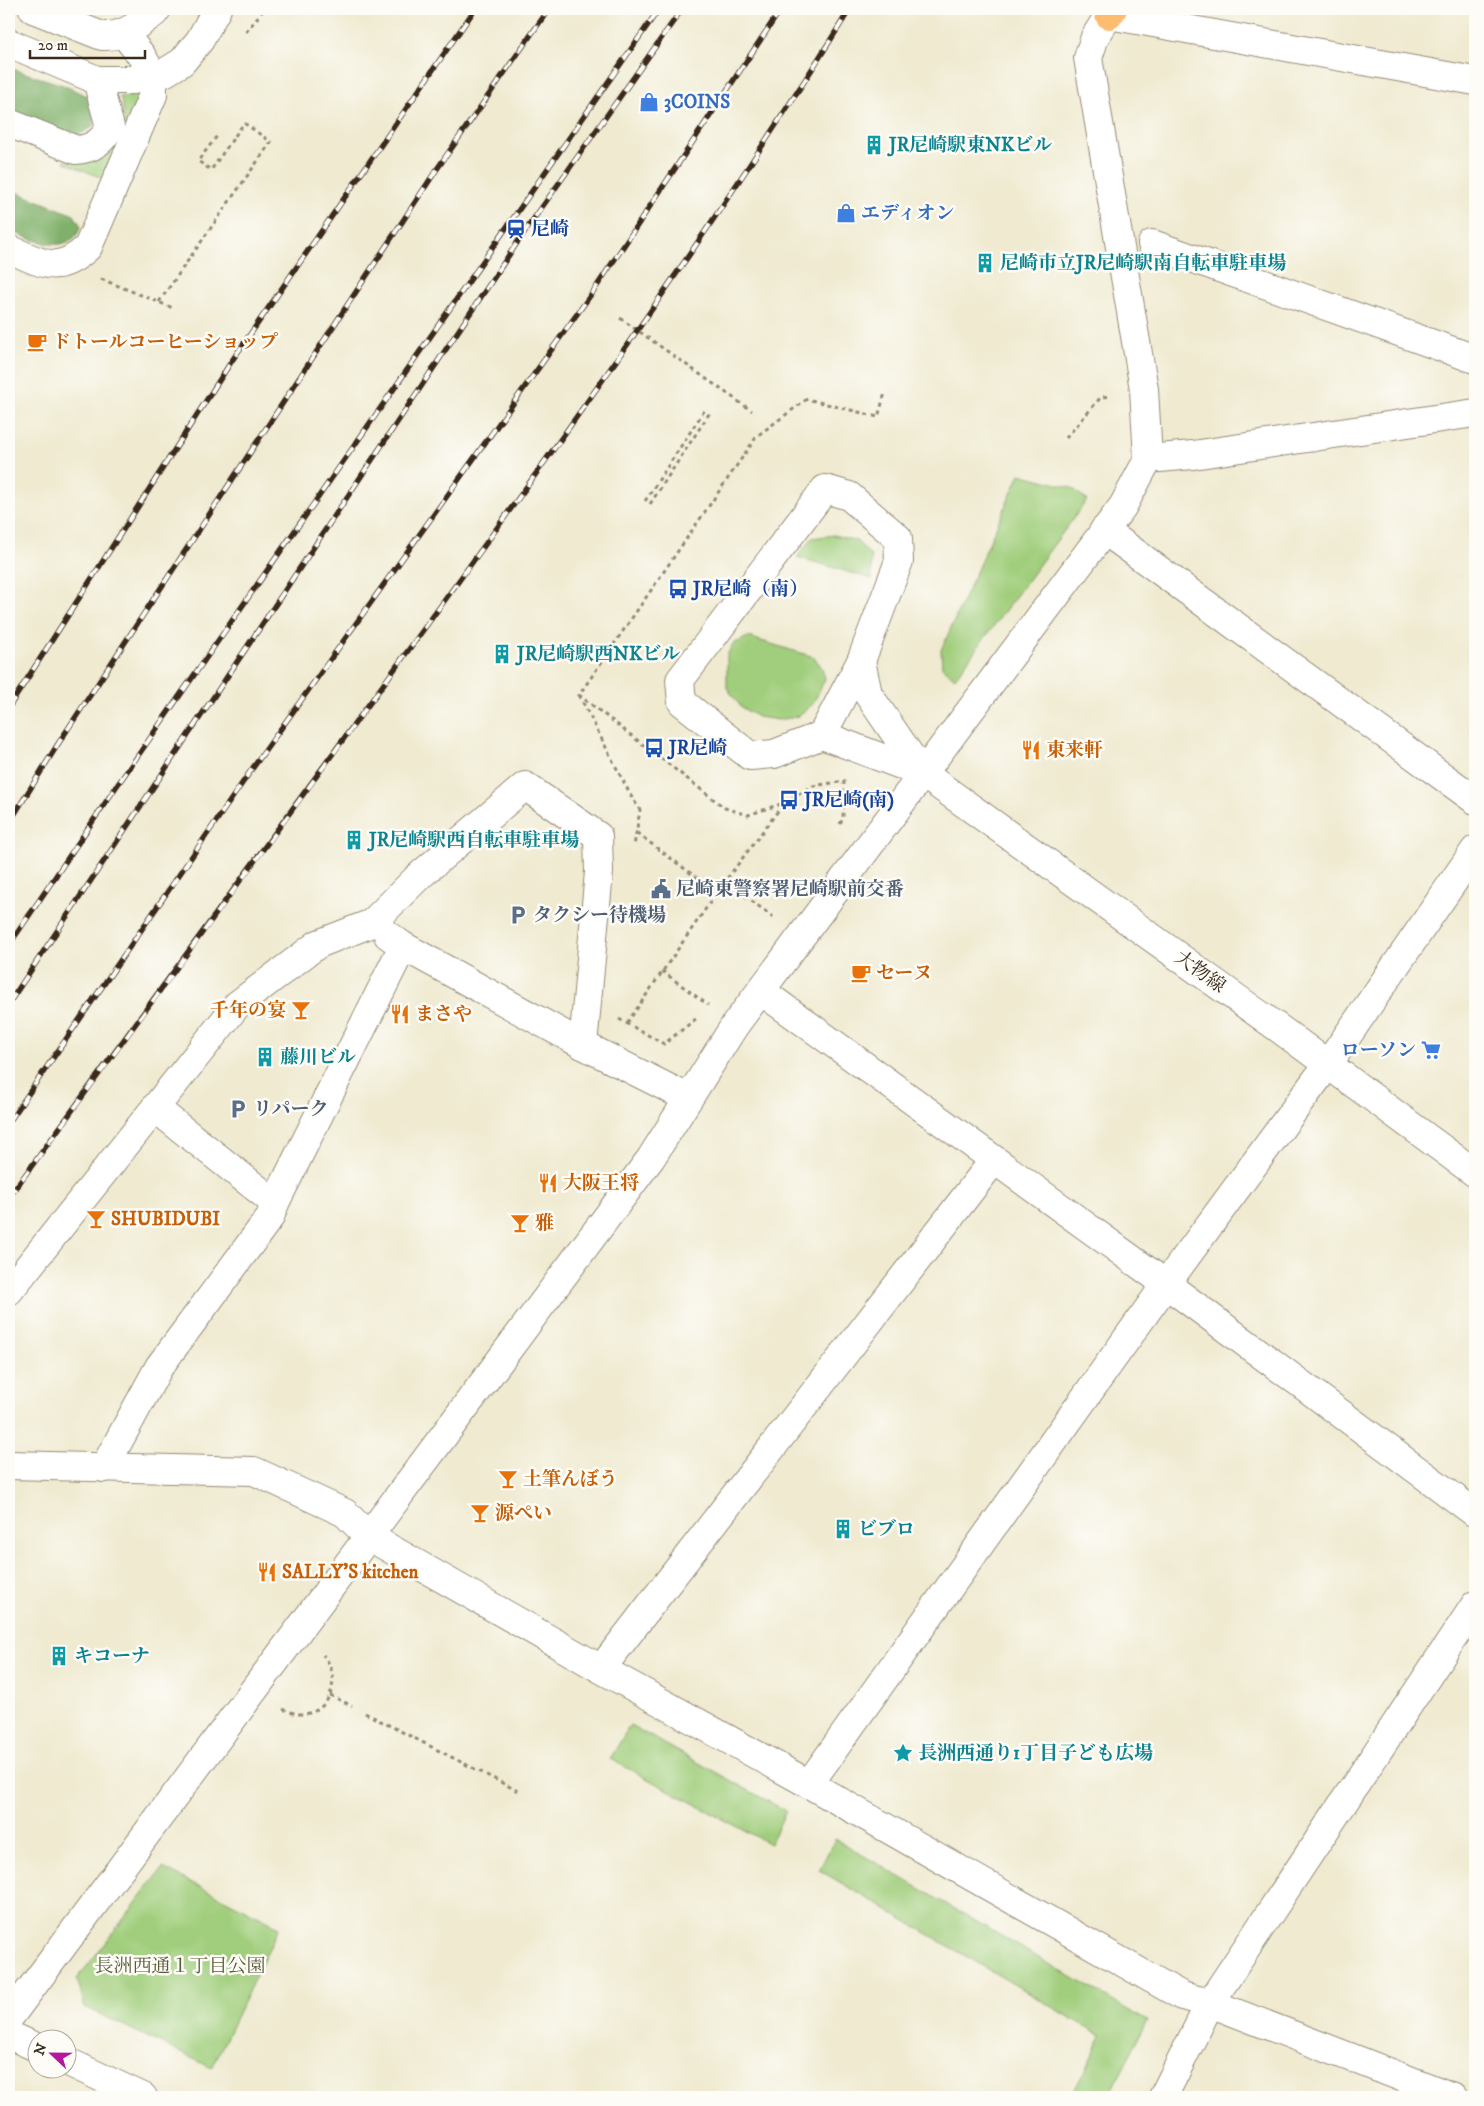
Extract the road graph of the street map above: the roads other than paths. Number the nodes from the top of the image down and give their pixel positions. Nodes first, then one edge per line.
1 (33, 9) edge
2 (157, 9) edge
3 (217, 9) edge
4 (1111, 12) edge
5 (124, 34) junction
6 (9, 44) edge
7 (153, 75) junction
8 (97, 80) junction
9 (1475, 81) edge
10 (9, 123) edge
11 (1152, 244) dead end
12 (9, 249) edge
13 (1475, 359) edge
14 (1475, 413) edge
15 (1148, 459) junction
16 (1104, 530) junction
17 (861, 661) junction
18 (822, 735) junction
19 (922, 773) junction
20 (1475, 800) edge
21 (1475, 850) edge
22 (372, 923) junction
23 (403, 946) junction
24 (761, 991) junction
25 (583, 1045) junction
26 (1328, 1064) junction
27 (688, 1098) junction
28 (156, 1108) junction
29 (994, 1160) junction
30 (1475, 1173) edge
31 (274, 1203) junction
32 (1166, 1284) junction
33 (9, 1291) edge
34 (9, 1465) edge
35 (104, 1468) junction
36 (1475, 1513) edge
37 (368, 1536) junction
38 (1475, 1605) edge
39 (601, 1669) junction
40 (809, 1784) junction
41 (1210, 2003) junction
42 (9, 2018) edge
43 (9, 2035) edge
44 (28, 2044) edge
45 (78, 2067) edge
46 (143, 2097) edge
47 (1163, 2097) edge
48 (1453, 2097) edge

1 - 5 street
2 - 5 street
3 - 7 street
4 - 9 street
4 - 15 street
5 - 7 street
6 - 8 street
7 - 8 street
7 - 12 street
8 - 10 street
11 - 13 street
14 - 15 street
15 - 16 street
16 - 19 street
16 - 20 street
17 - 18 street
17 - 18 street
17 - 19 street
18 - 19 street
19 - 24 street
19 - 26 street, 大物線
21 - 26 street
22 - 23 street
22 - 25 street
22 - 28 street
23 - 25 street
23 - 31 street
24 - 27 street
24 - 29 street
25 - 27 street
26 - 30 street, 大物線
26 - 32 street
27 - 37 street
28 - 31 street
28 - 33 street
29 - 32 street
29 - 39 street
31 - 35 street
32 - 36 street
32 - 40 street
34 - 35 street
35 - 37 street
37 - 39 street
37 - 42 street
38 - 41 street
39 - 40 street
40 - 41 street
41 - 47 street
41 - 48 street
43 - 44 street
45 - 46 street

